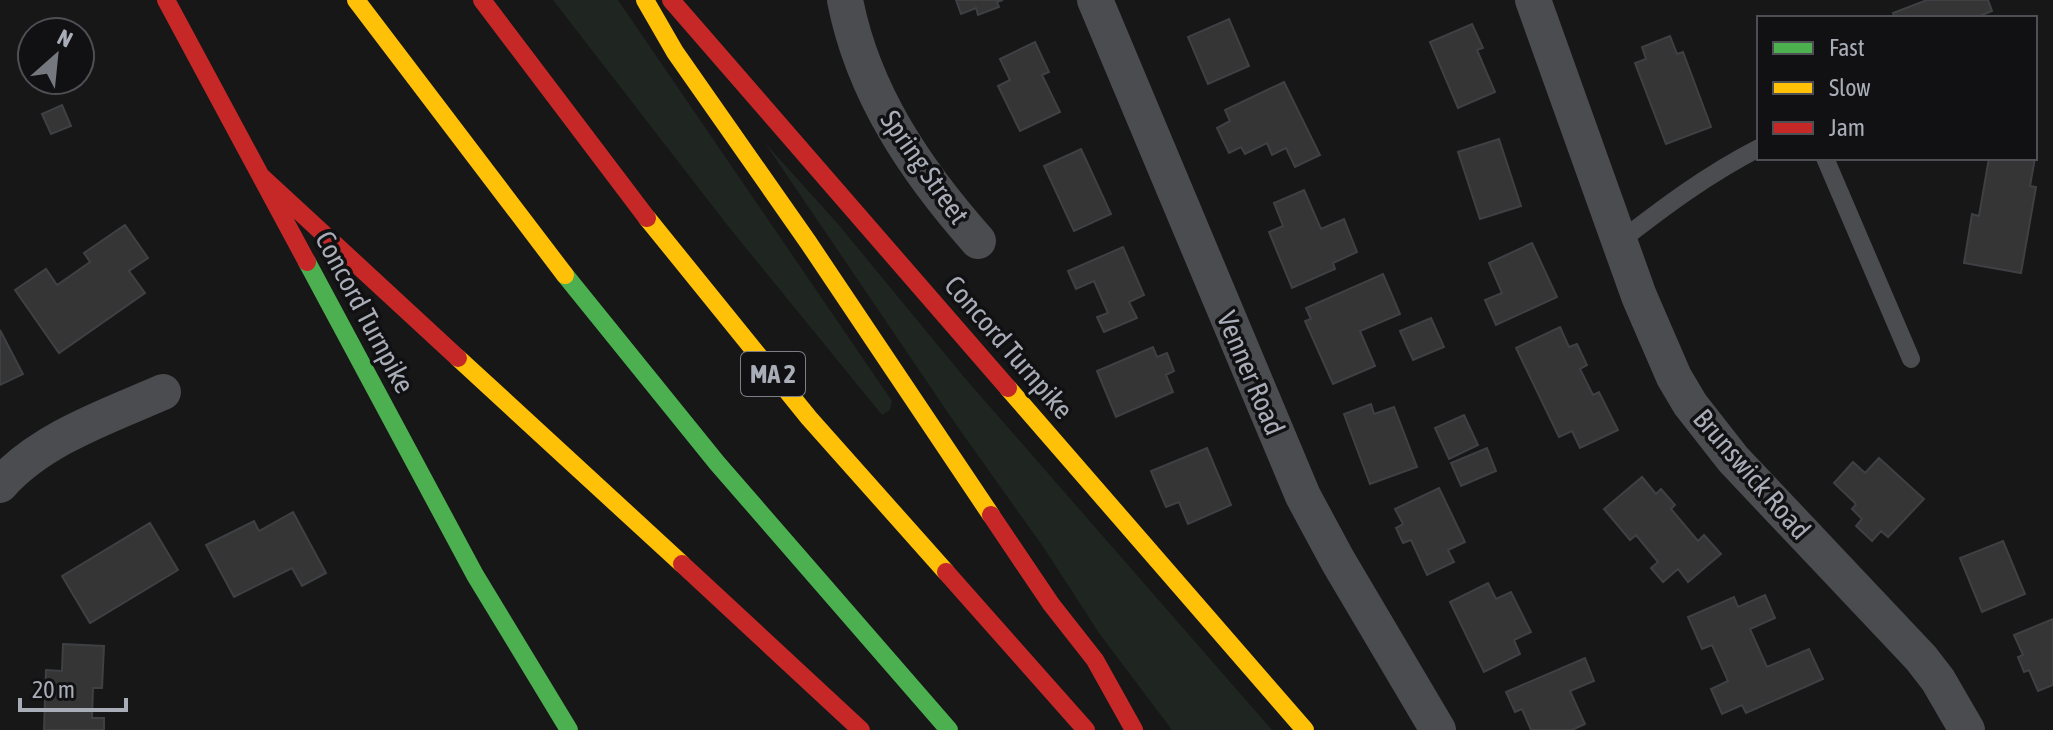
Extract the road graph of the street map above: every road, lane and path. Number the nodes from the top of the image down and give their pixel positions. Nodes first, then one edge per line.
1 (166, 0) edge
2 (356, 0) edge
3 (482, 0) edge
4 (645, 0) edge
5 (671, 0) edge
6 (845, 0) edge
7 (1095, 0) edge
8 (1533, 0) edge
9 (1757, 149) edge
10 (1826, 160) edge
11 (262, 177) junction
12 (978, 241) dead end
13 (1619, 242) junction
14 (1911, 359) dead end
15 (163, 392) dead end
16 (0, 485) edge
17 (569, 730) edge
18 (861, 730) edge
19 (949, 730) edge
20 (1086, 730) edge
21 (1134, 730) edge
22 (1305, 730) edge
23 (1438, 730) edge
24 (1967, 730) edge

1 - 11 main road, Concord Turnpike
2 - 19 main road
3 - 20 main road, MA 2
4 - 21 main road
5 - 22 main road, Concord Turnpike
6 - 12 street, Spring Street
7 - 23 street, Venner Road
8 - 13 street, Brunswick Road
9 - 13 lane
10 - 14 lane
11 - 17 main road, Concord Turnpike
11 - 18 main road
13 - 24 street, Brunswick Road
15 - 16 street

